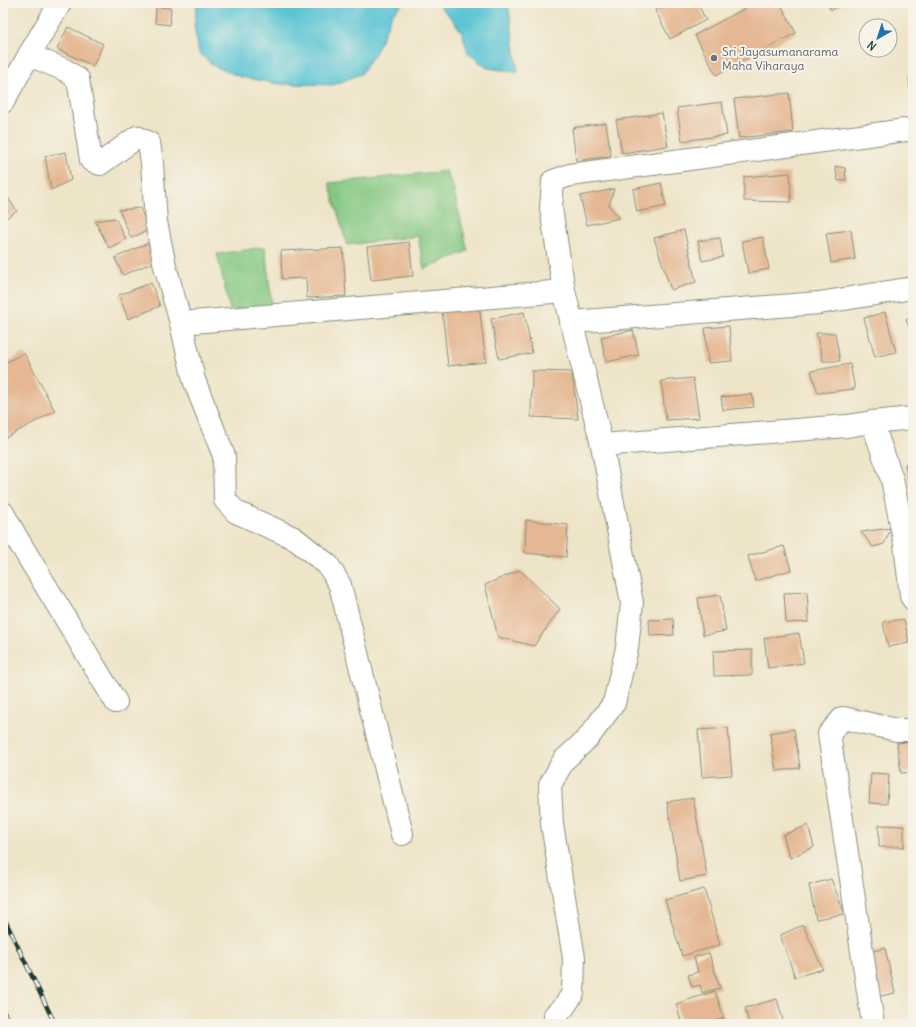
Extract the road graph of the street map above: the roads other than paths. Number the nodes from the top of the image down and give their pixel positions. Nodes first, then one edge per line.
1 (60, 3) edge
2 (29, 55) junction
3 (3, 102) edge
4 (913, 129) edge
5 (913, 288) edge
6 (564, 291) junction
7 (572, 322) junction
8 (181, 324) junction
9 (913, 418) edge
10 (872, 422) junction
11 (602, 445) junction
12 (3, 513) edge
13 (10, 544) edge
14 (909, 544) edge
15 (913, 599) edge
16 (116, 702) dead end
17 (913, 730) edge
18 (402, 834) dead end
19 (557, 1024) edge
20 (873, 1024) edge

1 - 2 street
2 - 3 street
2 - 8 street
4 - 6 street
5 - 7 street
6 - 7 street
6 - 8 street
7 - 11 street
8 - 18 street
9 - 10 street
10 - 11 street
10 - 14 street
11 - 19 street
12 - 13 street
13 - 16 street
14 - 15 street
17 - 20 street

